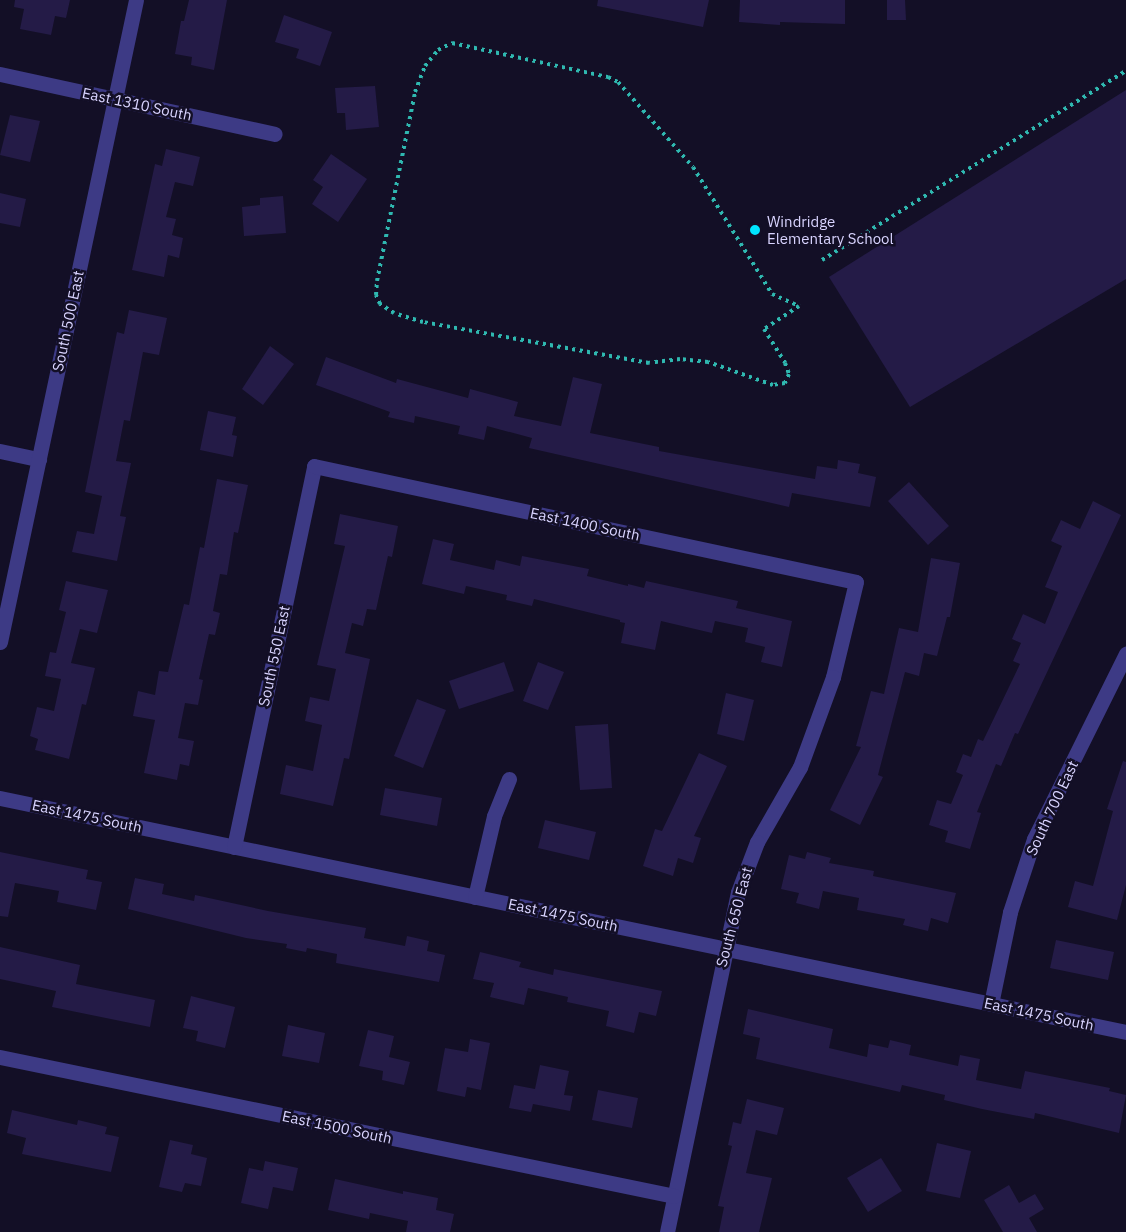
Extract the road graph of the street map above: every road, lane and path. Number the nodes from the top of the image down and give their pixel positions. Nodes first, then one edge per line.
1 (136, 0) edge
2 (1126, 70) edge
3 (0, 74) edge
4 (115, 99) junction
5 (275, 134) dead end
6 (822, 260) dead end
7 (764, 329) joint
8 (0, 451) edge
9 (39, 459) junction
10 (314, 466) joint
11 (856, 582) joint
12 (0, 642) edge
13 (1126, 654) edge
14 (509, 778) dead end
15 (0, 798) edge
16 (234, 847) junction
17 (476, 897) junction
18 (724, 949) junction
19 (991, 1004) junction
20 (1126, 1032) edge
21 (0, 1057) edge
22 (674, 1196) junction
23 (667, 1232) edge

1 - 4 street, South 500 East
2 - 6 path
3 - 4 street, East 1310 South
4 - 5 street, East 1310 South
4 - 9 street, South 500 East
7 - 7 path
8 - 9 street
9 - 12 street, South 500 East
10 - 11 street, East 1400 South
10 - 16 street, South 550 East
11 - 18 street, South 650 East
13 - 19 street, South 700 East
14 - 17 street
15 - 16 street, East 1475 South
16 - 17 street, East 1475 South
17 - 18 street, East 1475 South
18 - 19 street, East 1475 South
18 - 22 street, South 650 East
19 - 20 street, East 1475 South
21 - 22 street, East 1500 South
22 - 23 street, South 650 East

